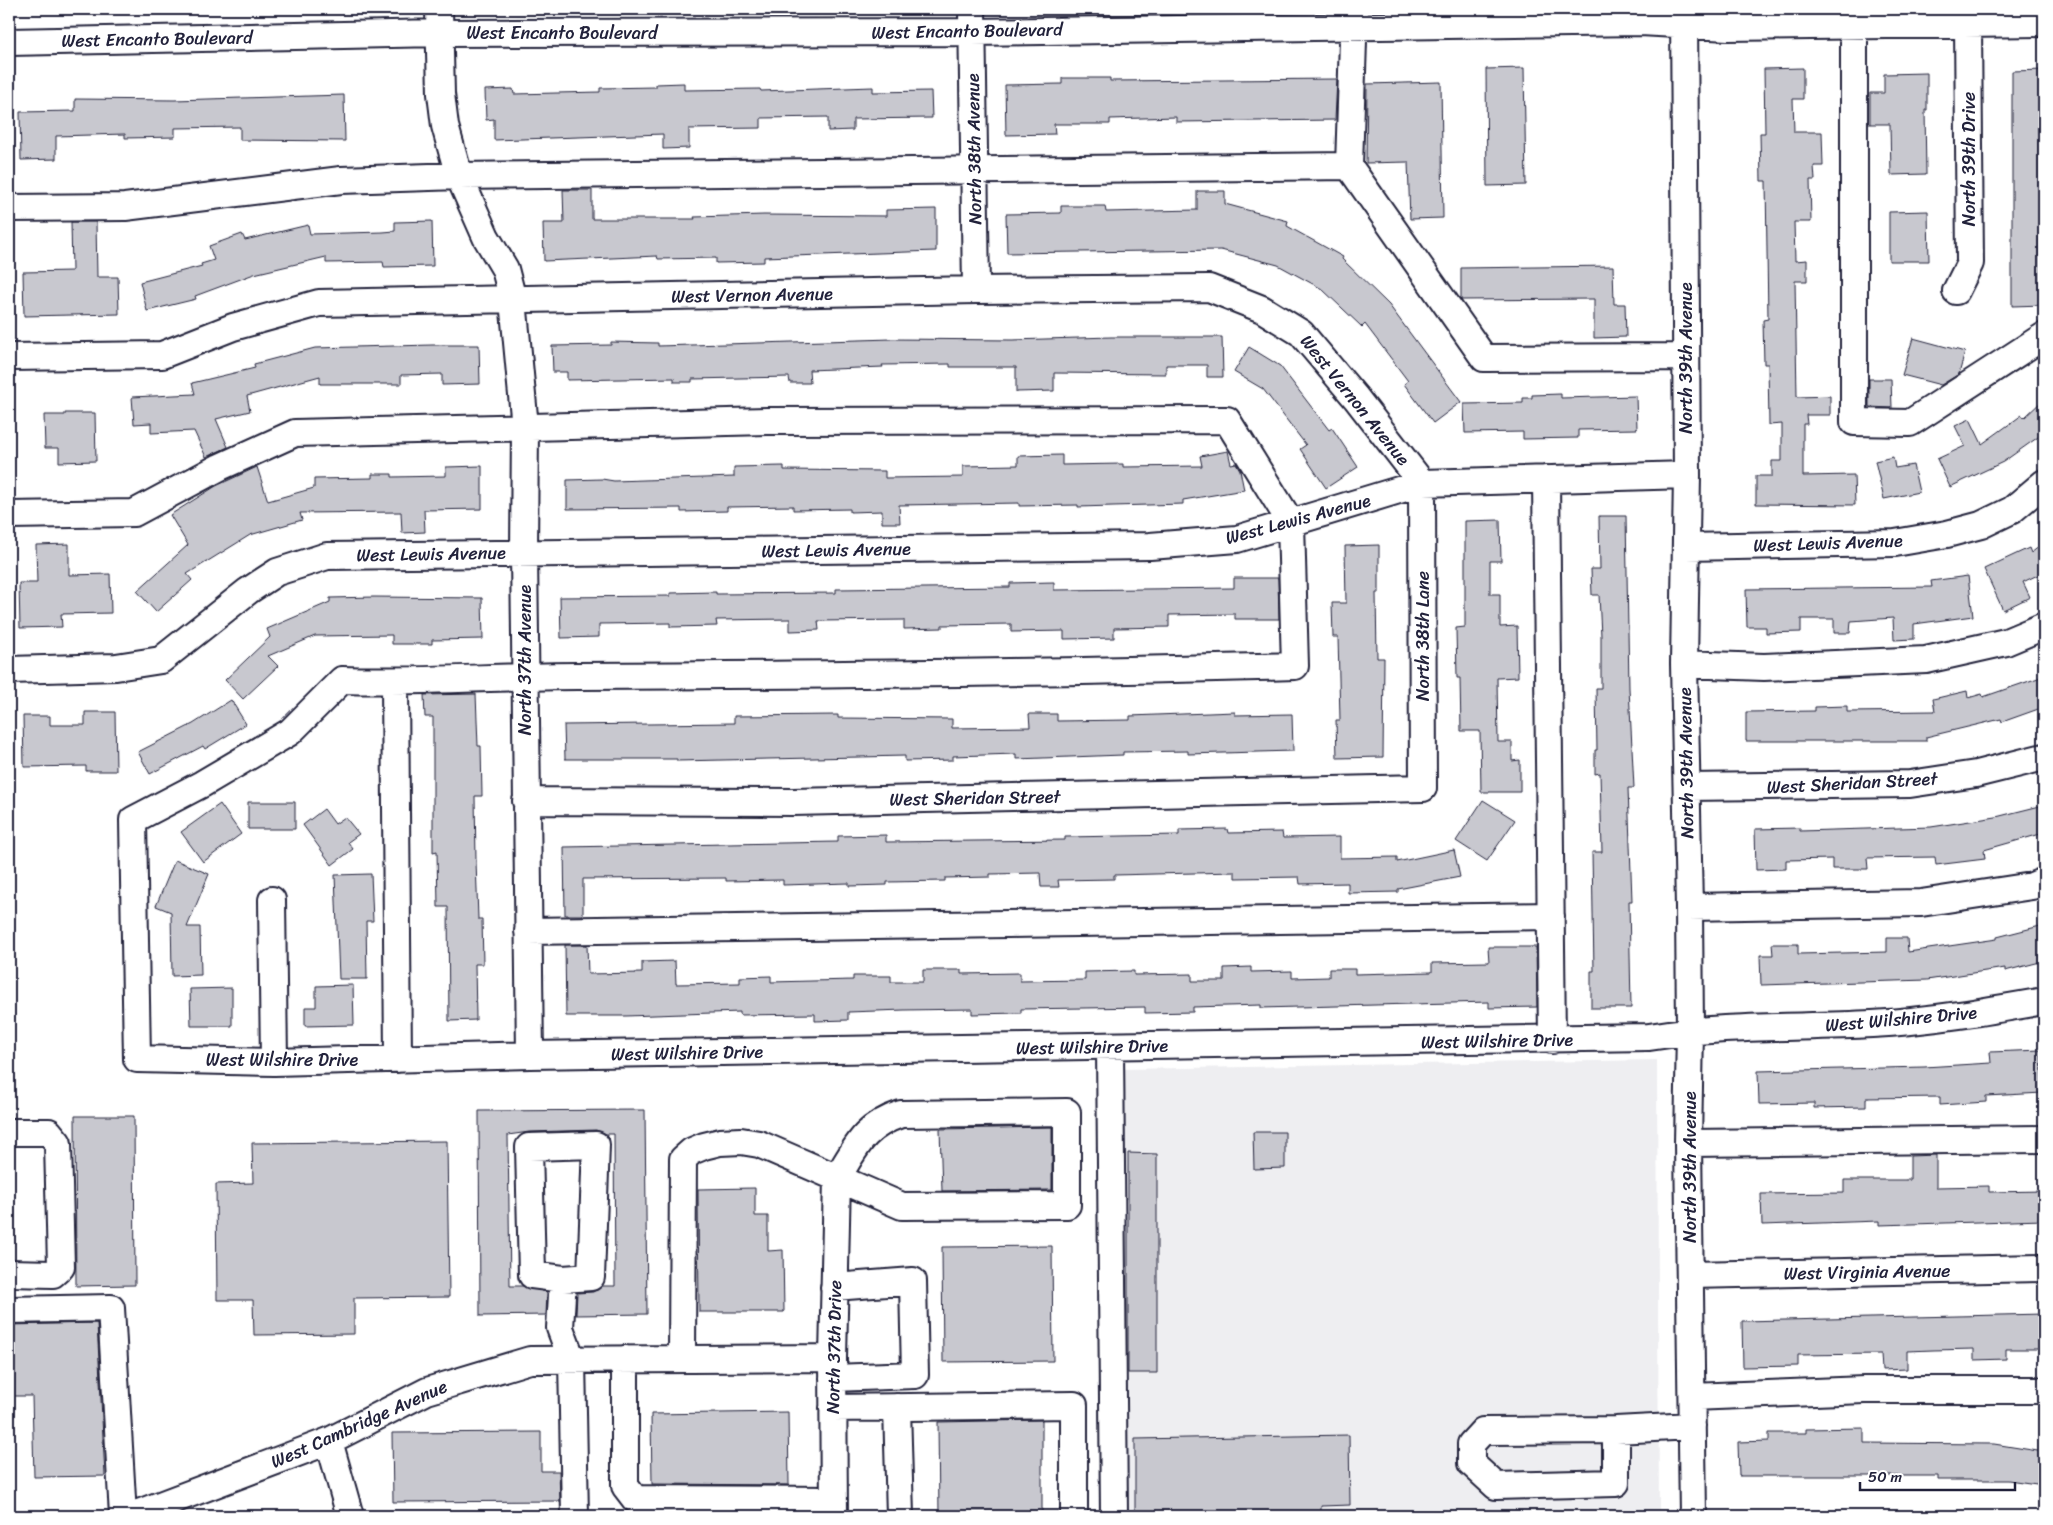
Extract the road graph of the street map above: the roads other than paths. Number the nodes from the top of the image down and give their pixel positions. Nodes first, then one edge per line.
1 (2014, 16) edge
2 (1354, 17) edge
3 (1684, 17) edge
4 (972, 20) edge
5 (439, 21) edge
6 (2044, 23) edge
7 (1968, 24) junction
8 (1854, 26) junction
9 (9, 42) edge
10 (1349, 166) junction
11 (974, 170) junction
12 (459, 176) junction
13 (9, 208) edge
14 (976, 290) junction
15 (1956, 291) dead end
16 (513, 300) junction
17 (2044, 336) edge
18 (9, 356) edge
19 (1685, 357) junction
20 (525, 427) junction
21 (1687, 475) junction
22 (1546, 479) junction
23 (1422, 483) junction
24 (2044, 484) edge
25 (9, 515) edge
26 (1292, 523) junction
27 (1687, 546) junction
28 (524, 553) junction
29 (2044, 626) edge
30 (1684, 664) junction
31 (9, 670) edge
32 (525, 676) junction
33 (394, 682) junction
34 (2044, 757) edge
35 (1687, 787) junction
36 (1423, 788) joint
37 (526, 801) junction
38 (2044, 881) edge
39 (272, 900) dead end
40 (1689, 907) junction
41 (1551, 916) junction
42 (528, 931) junction
43 (2044, 1001) edge
44 (1690, 1030) junction
45 (1552, 1040) junction
46 (1110, 1046) junction
47 (530, 1055) junction
48 (398, 1059) junction
49 (274, 1062) junction
50 (9, 1132) edge
51 (2044, 1139) edge
52 (1688, 1143) junction
53 (837, 1178) junction
54 (2044, 1268) edge
55 (9, 1273) edge
56 (1690, 1275) junction
57 (563, 1279) junction
58 (834, 1287) junction
59 (9, 1310) edge
60 (626, 1359) junction
61 (682, 1359) junction
62 (572, 1360) junction
63 (833, 1368) junction
64 (2044, 1390) edge
65 (1692, 1397) junction
66 (898, 1407) junction
67 (833, 1408) junction
68 (1692, 1426) junction
69 (1616, 1430) junction
70 (329, 1442) junction
71 (834, 1508) edge
72 (123, 1516) edge
73 (131, 1516) edge
74 (350, 1516) edge
75 (575, 1516) edge
76 (900, 1516) edge
77 (1074, 1516) edge
78 (1114, 1516) edge
79 (1693, 1516) edge

1 - 6 street, West Encanto Boulevard
1 - 7 street, West Encanto Boulevard
2 - 3 street, West Encanto Boulevard
2 - 4 street, West Encanto Boulevard
2 - 10 street
3 - 8 street, West Encanto Boulevard
3 - 19 street, North 39th Avenue
4 - 5 street, West Encanto Boulevard
4 - 11 street, North 38th Avenue
5 - 9 street, West Encanto Boulevard
5 - 12 street, North 37th Avenue
7 - 8 street, West Encanto Boulevard
7 - 15 street, North 39th Drive
8 - 17 street
10 - 11 street
10 - 19 street
11 - 12 street
11 - 14 street, North 38th Avenue
12 - 13 street
12 - 16 street, North 37th Avenue
14 - 16 street, West Vernon Avenue
14 - 23 street, West Vernon Avenue
16 - 18 street, West Vernon Avenue
16 - 20 street, North 37th Avenue
19 - 21 street, North 39th Avenue
20 - 25 street
20 - 26 street
20 - 28 street, North 37th Avenue
21 - 22 street, West Lewis Avenue
21 - 27 street, North 39th Avenue
22 - 23 street, West Lewis Avenue
22 - 41 street
23 - 26 street, West Lewis Avenue
23 - 36 street, North 38th Lane
24 - 27 street, West Lewis Avenue
26 - 28 street, West Lewis Avenue
26 - 32 street
27 - 30 street, North 39th Avenue
28 - 31 street, West Lewis Avenue
28 - 32 street, North 37th Avenue
29 - 30 street
30 - 35 street, North 39th Avenue
32 - 33 street
32 - 37 street, North 37th Avenue
33 - 48 street
33 - 49 street, West Wilshire Drive
34 - 35 street, West Sheridan Street
35 - 40 street, North 39th Avenue
36 - 37 street, West Sheridan Street
37 - 42 street, North 37th Avenue
38 - 40 street
39 - 49 street
40 - 44 street, North 39th Avenue
41 - 42 street
41 - 45 street
42 - 47 street, North 37th Avenue
43 - 44 street, West Wilshire Drive
44 - 45 street, West Wilshire Drive
44 - 52 street, North 39th Avenue
45 - 46 street, West Wilshire Drive
46 - 47 street, West Wilshire Drive
46 - 78 street
47 - 48 street, West Wilshire Drive
48 - 49 street, West Wilshire Drive
50 - 55 street
51 - 52 street
52 - 56 street, North 39th Avenue
53 - 53 street
53 - 58 street, North 37th Drive
53 - 61 street
54 - 56 street, West Virginia Avenue
56 - 65 street, North 39th Avenue
57 - 57 street
57 - 62 street
58 - 63 street, North 37th Drive
58 - 63 street, West Cambridge Avenue
59 - 72 street
60 - 61 street, West Cambridge Avenue
60 - 62 street, West Cambridge Avenue
60 - 71 street
61 - 63 street, West Cambridge Avenue
62 - 70 street, West Cambridge Avenue
62 - 75 street
63 - 67 street, North 37th Drive
64 - 65 street
65 - 68 street, North 39th Avenue
66 - 67 street
66 - 76 street
66 - 77 street
67 - 71 street, North 37th Drive
68 - 69 street
68 - 79 street, North 39th Avenue
69 - 69 street
70 - 73 street, West Cambridge Avenue
70 - 74 street

